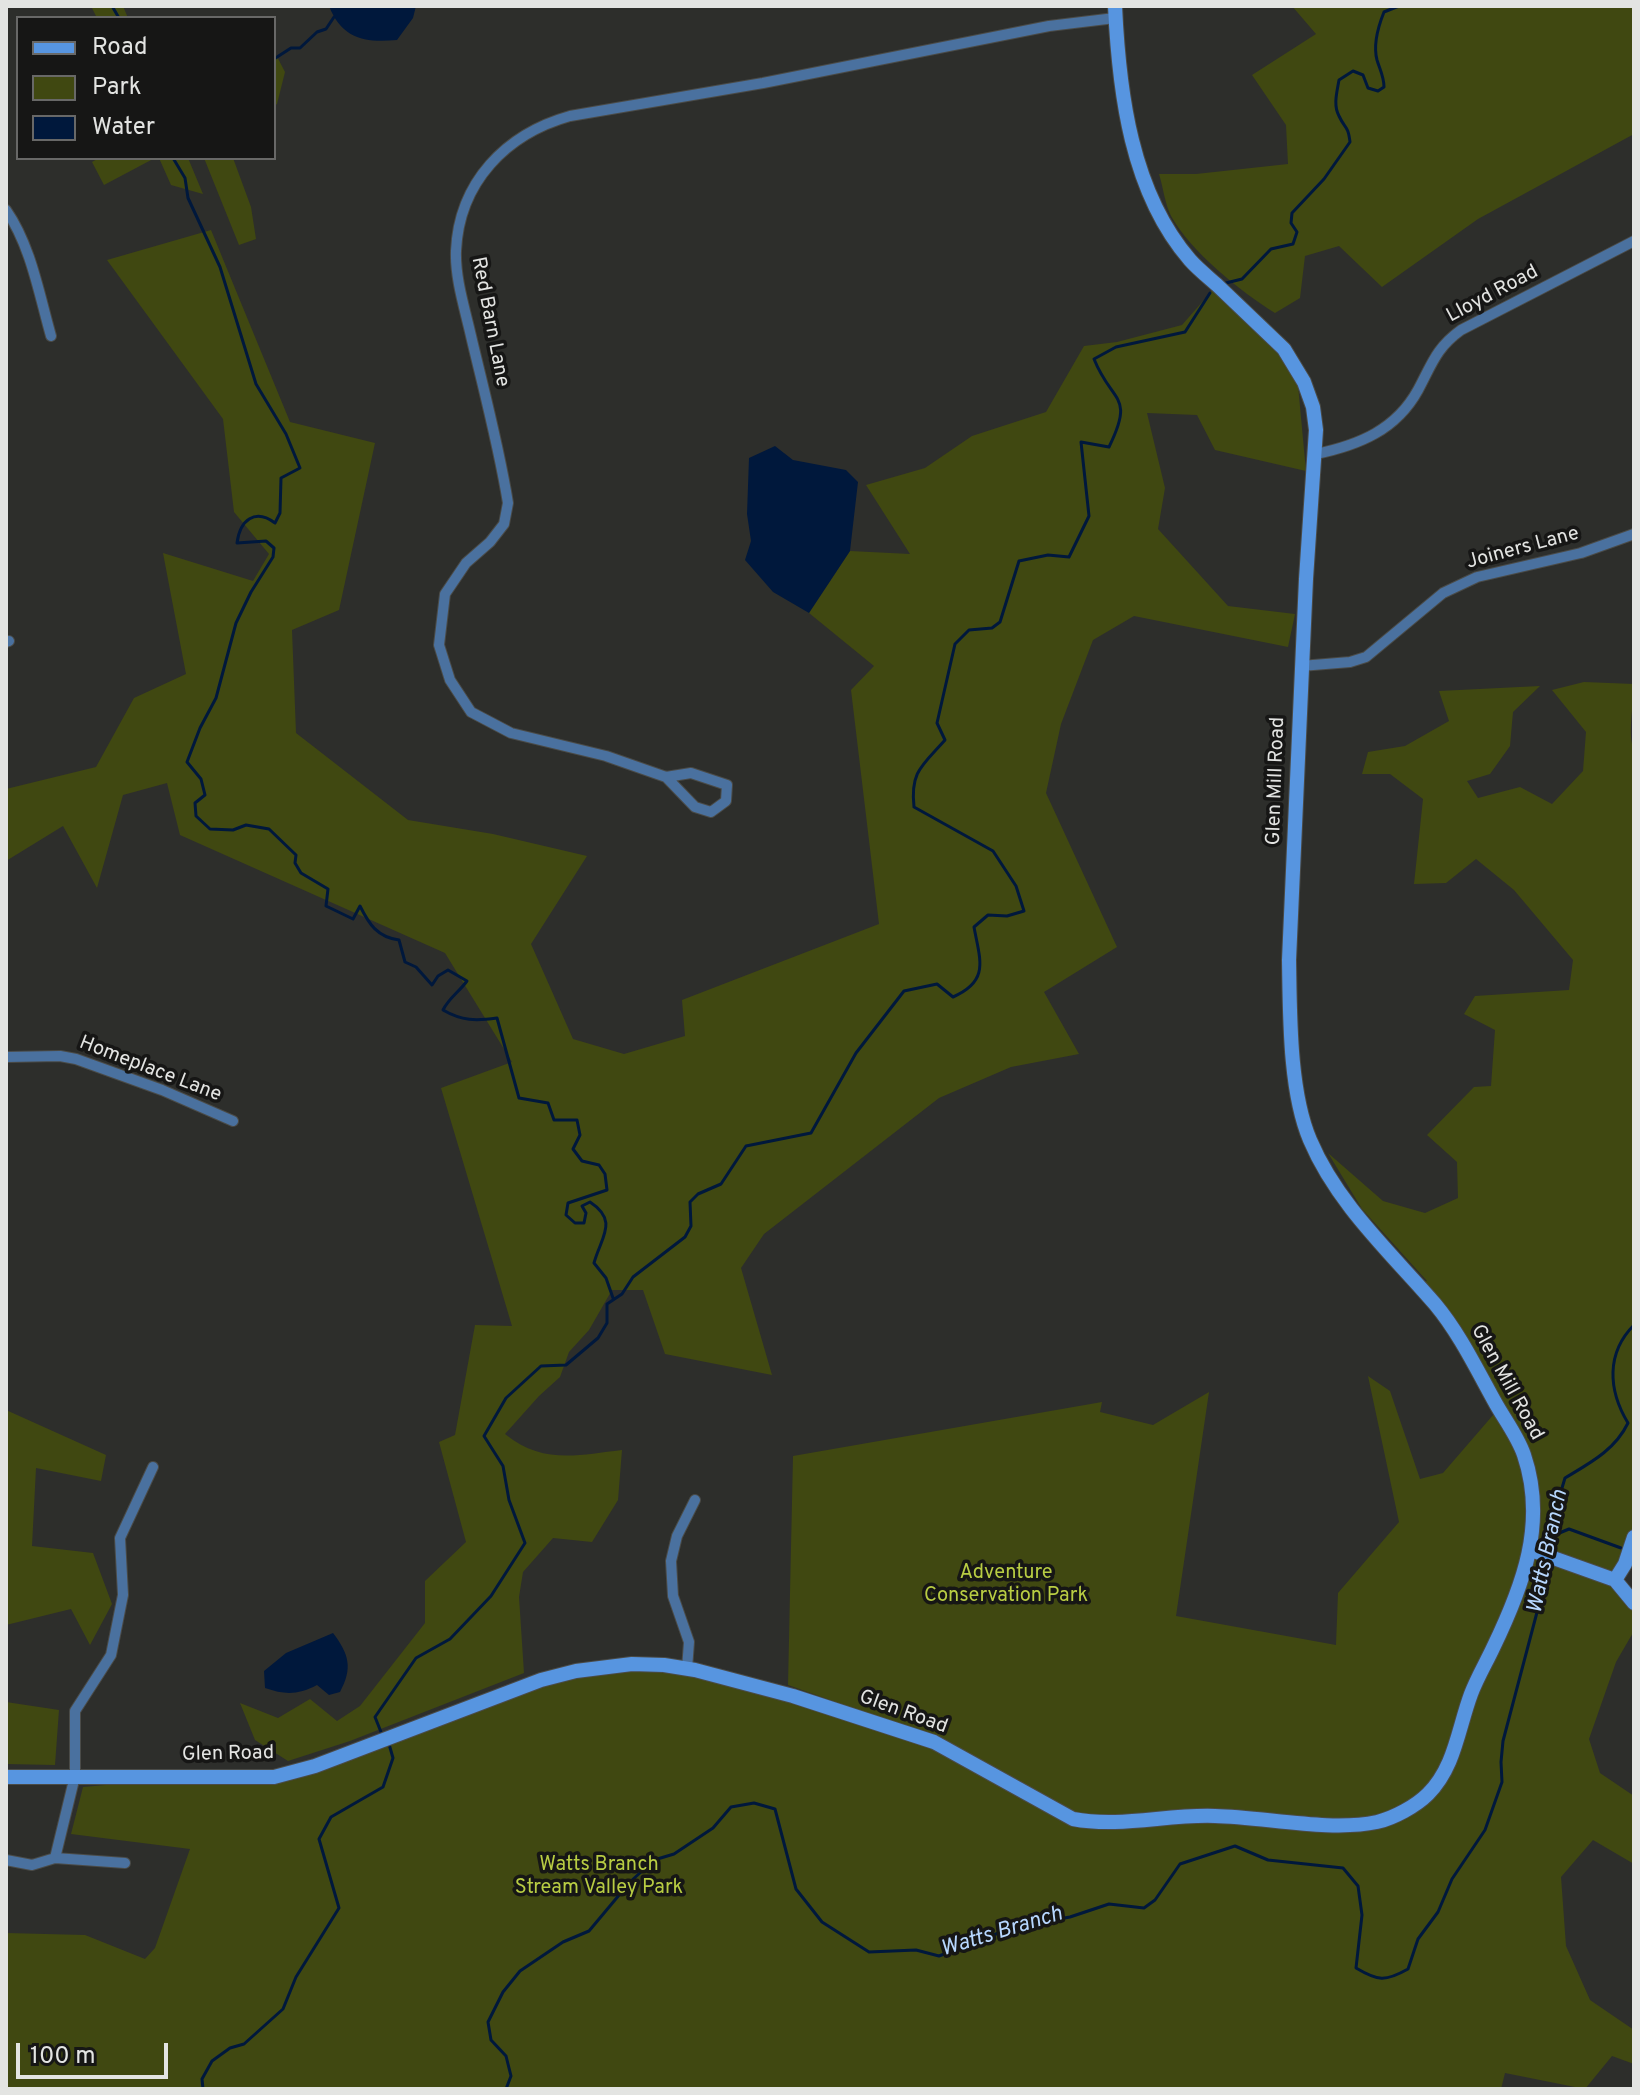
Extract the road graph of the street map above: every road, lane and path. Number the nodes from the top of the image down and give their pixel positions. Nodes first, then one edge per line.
1 (1115, 12) edge
2 (6, 210) edge
3 (1634, 241) edge
4 (51, 336) dead end
5 (1316, 454) junction
6 (1634, 534) edge
7 (1301, 666) junction
8 (666, 777) junction
9 (6, 1057) edge
10 (233, 1121) dead end
11 (153, 1467) dead end
12 (695, 1500) dead end
13 (1634, 1537) edge
14 (1537, 1552) junction
15 (1615, 1580) junction
16 (1634, 1603) edge
17 (687, 1669) junction
18 (75, 1776) junction
19 (6, 1777) edge
20 (55, 1858) junction
21 (6, 1860) edge
22 (125, 1863) dead end

1 - 5 main road, Glen Mill Road
1 - 8 street, Red Barn Lane
2 - 4 street
3 - 5 street, Lloyd Road
5 - 7 main road, Glen Mill Road
6 - 7 street, Joiners Lane
7 - 14 main road, Glen Mill Road
8 - 8 street, Red Barn Lane
9 - 10 street, Homeplace Lane
11 - 18 street
12 - 17 street
13 - 15 main road
14 - 15 main road
14 - 17 main road, Glen Road
15 - 16 main road
17 - 18 main road, Glen Road
18 - 19 main road, Glen Road
18 - 20 street
20 - 21 street
20 - 22 street

